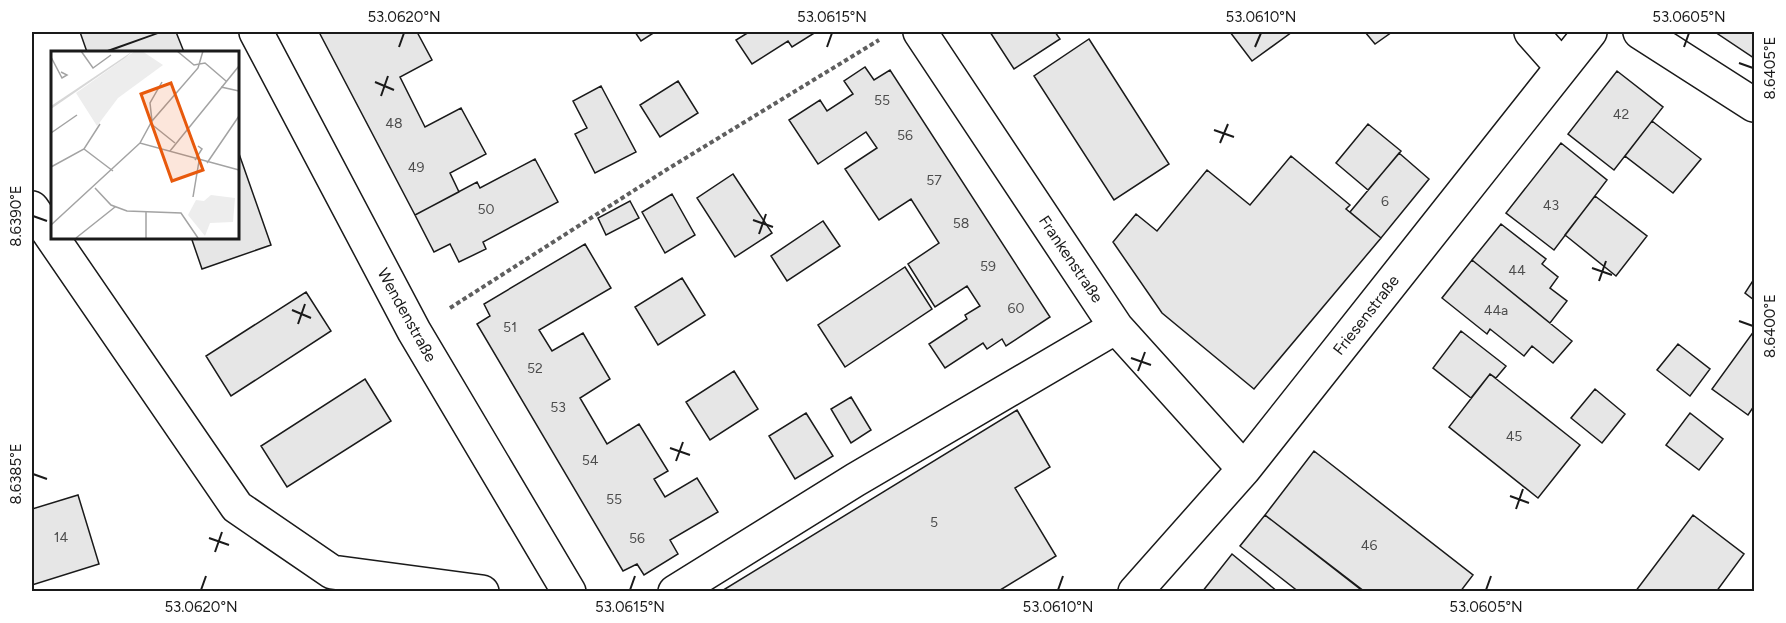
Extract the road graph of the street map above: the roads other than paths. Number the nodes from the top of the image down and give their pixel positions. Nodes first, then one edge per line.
1 (256, 32) edge
2 (920, 32) edge
3 (1531, 32) edge
4 (1590, 32) edge
5 (1640, 32) edge
6 (1562, 67) junction
7 (1755, 105) edge
8 (32, 208) edge
9 (51, 236) edge
10 (53, 238) edge
11 (1116, 327) junction
12 (1244, 469) junction
13 (482, 591) edge
14 (569, 591) edge
15 (675, 591) edge
16 (1135, 591) edge

1 - 14 street, Wendenstraße
2 - 11 street, Frankenstraße
3 - 6 street
4 - 6 street, Friesenstraße
5 - 7 street
6 - 12 street, Friesenstraße
8 - 9 street
10 - 13 street
11 - 12 street, Frankenstraße
11 - 15 street
12 - 16 street, Friesenstraße

